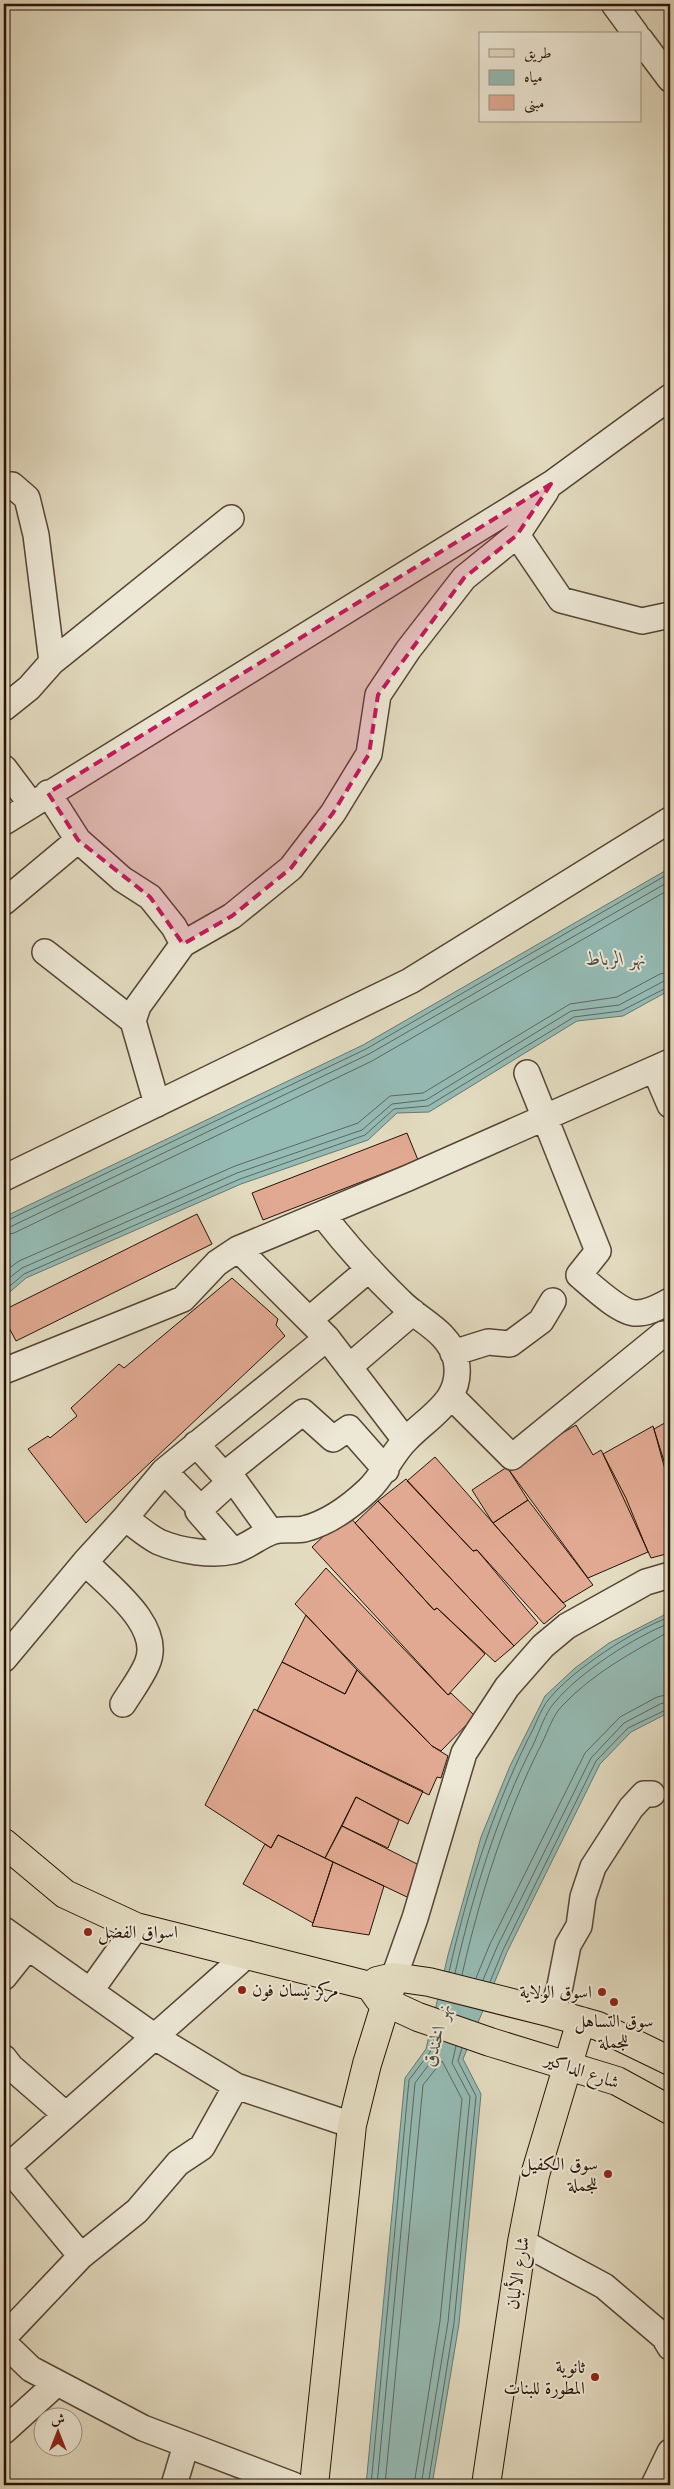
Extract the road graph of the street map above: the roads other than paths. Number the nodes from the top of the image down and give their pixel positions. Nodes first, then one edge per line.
1 (614, 4) edge
2 (635, 32) edge
3 (642, 42) edge
4 (670, 79) edge
5 (670, 397) edge
6 (551, 484) junction
7 (4, 486) edge
8 (231, 518) dead end
9 (516, 535) junction
10 (670, 615) edge
11 (52, 662) junction
12 (4, 708) edge
13 (4, 768) edge
14 (40, 799) junction
15 (670, 820) edge
16 (4, 822) edge
17 (78, 840) junction
18 (4, 902) edge
19 (183, 944) junction
20 (45, 952) dead end
21 (133, 1021) junction
22 (662, 1066) edge
23 (526, 1073) dead end
24 (157, 1104) junction
25 (670, 1105) edge
26 (546, 1117) junction
27 (4, 1178) edge
28 (322, 1214) junction
29 (238, 1249) junction
30 (369, 1269) junction
31 (553, 1301) dead end
32 (670, 1301) edge
33 (413, 1312) junction
34 (648, 1312) junction
35 (309, 1320) junction
36 (327, 1338) junction
37 (667, 1339) edge
38 (453, 1354) junction
39 (349, 1367) junction
40 (4, 1371) edge
41 (451, 1396) junction
42 (405, 1440) junction
43 (196, 1444) junction
44 (386, 1470) junction
45 (164, 1471) junction
46 (227, 1479) junction
47 (201, 1509) junction
48 (125, 1518) junction
49 (271, 1532) junction
50 (233, 1551) junction
51 (84, 1562) junction
52 (670, 1575) edge
53 (4, 1659) edge
54 (123, 1704) dead end
55 (652, 1794) dead end
56 (4, 1843) edge
57 (136, 1927) junction
58 (4, 1930) edge
59 (28, 1947) junction
60 (248, 1954) junction
61 (4, 1977) edge
62 (383, 1988) junction
63 (91, 1990) junction
64 (552, 2013) junction
65 (581, 2022) junction
66 (155, 2037) junction
67 (4, 2058) edge
68 (670, 2062) edge
69 (569, 2065) junction
70 (236, 2086) junction
71 (670, 2110) edge
72 (66, 2115) junction
73 (352, 2126) junction
74 (5, 2167) edge
75 (522, 2242) junction
76 (81, 2256) junction
77 (4, 2337) edge
78 (4, 2343) edge
79 (670, 2346) edge
80 (57, 2383) junction
81 (4, 2430) edge
82 (186, 2445) junction
83 (670, 2452) edge
84 (174, 2485) edge
85 (294, 2485) edge
86 (314, 2485) edge
87 (486, 2485) edge
88 (654, 2485) edge

1 - 2 street
3 - 4 street
5 - 6 street
6 - 9 street
6 - 14 street
7 - 11 street
8 - 11 street
9 - 10 street
9 - 19 street
11 - 12 street
13 - 14 street
14 - 16 street
14 - 17 street
15 - 24 street
17 - 18 street
17 - 19 street
19 - 21 street
20 - 21 street
21 - 24 street
22 - 25 street
22 - 26 street
23 - 26 street
24 - 27 street
26 - 28 street
26 - 34 street
28 - 29 street
28 - 30 street
29 - 35 street
29 - 40 street
30 - 33 street
30 - 35 street
31 - 38 street
32 - 34 street
33 - 38 street
33 - 39 street
34 - 37 street
35 - 36 street
36 - 39 street
36 - 43 street
37 - 41 street
38 - 41 street
39 - 42 street
41 - 42 street
42 - 44 street
43 - 45 street
43 - 46 street
44 - 46 street
44 - 49 street
45 - 47 street
45 - 48 street
46 - 47 street
46 - 49 street
47 - 50 street
48 - 50 street
48 - 51 street
49 - 50 street
51 - 53 street
51 - 54 street
52 - 62 street
55 - 64 street
56 - 57 main road
57 - 60 main road
57 - 63 street
58 - 59 street
59 - 61 street
59 - 63 street
60 - 62 main road
60 - 66 street
62 - 64 main road
62 - 69 main road, شارع الداكير
62 - 73 main road
63 - 66 street
64 - 65 main road
65 - 68 main road
65 - 69 main road, شارع الألبان
66 - 70 street
66 - 72 street
67 - 72 street
69 - 71 main road, شارع الداكير
69 - 75 main road, شارع الألبان
70 - 73 street
70 - 76 street
72 - 74 street
73 - 86 main road
74 - 76 street
75 - 79 street
75 - 87 main road, شارع الألبان
76 - 77 street
78 - 80 street
80 - 81 street
80 - 82 street
82 - 84 street
82 - 85 street
83 - 88 street

